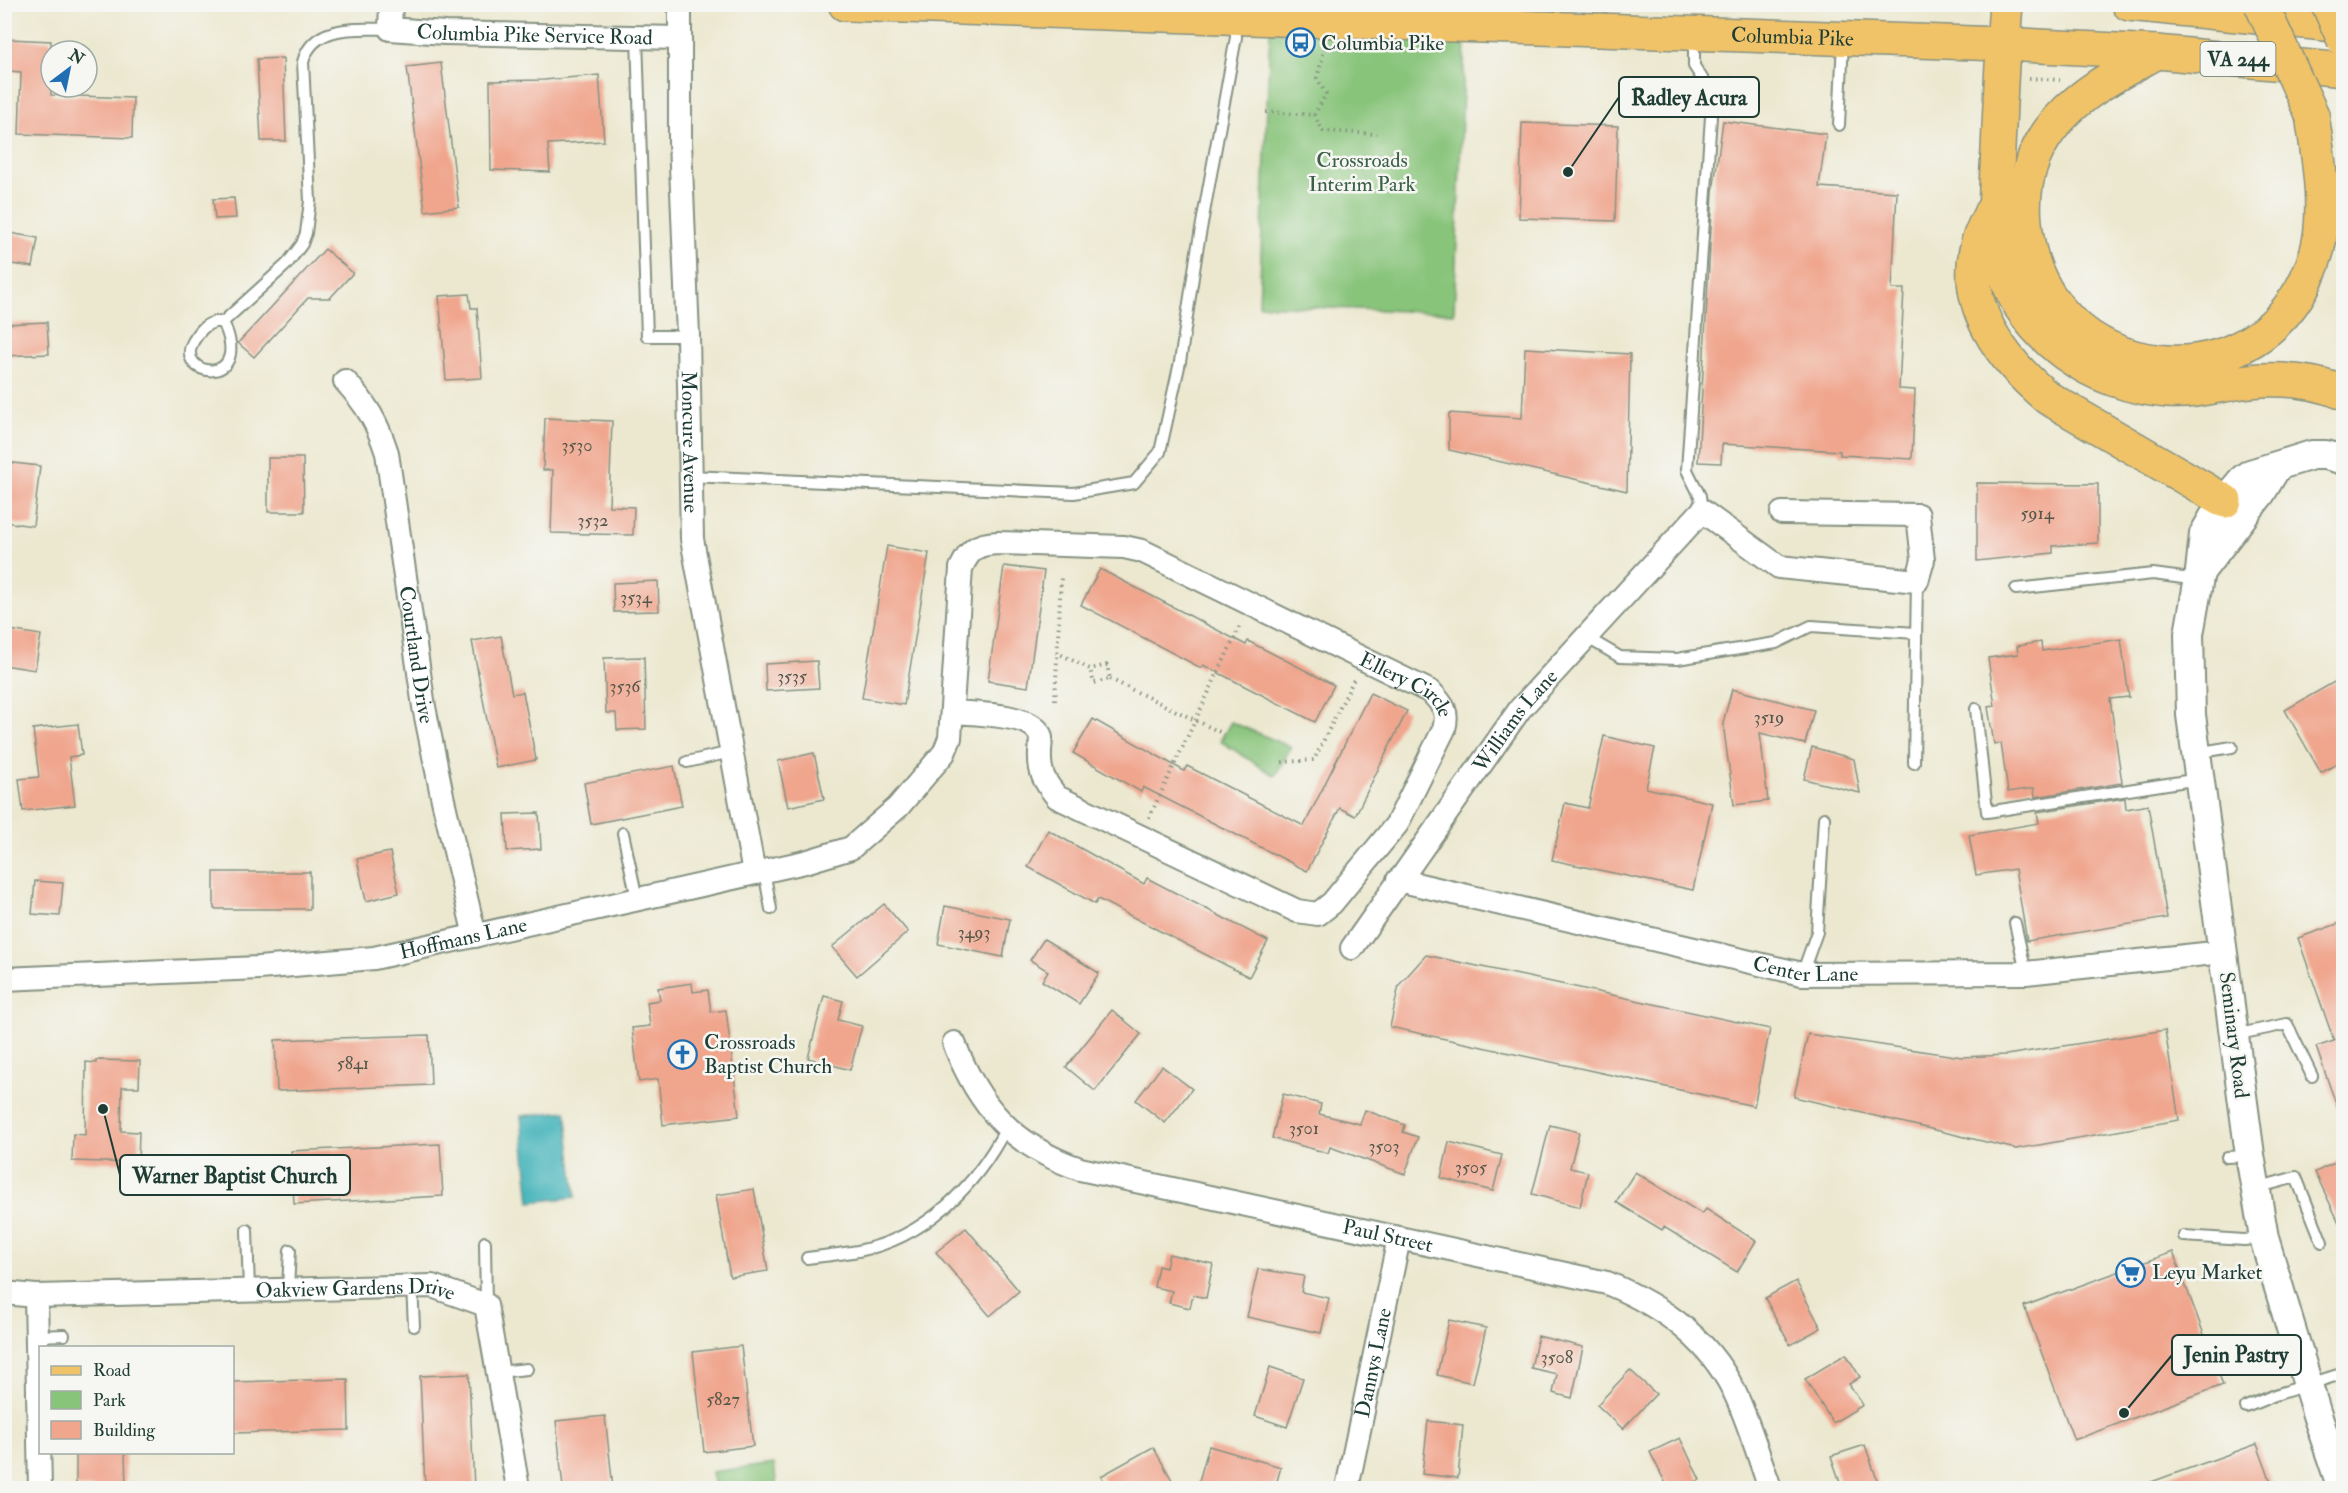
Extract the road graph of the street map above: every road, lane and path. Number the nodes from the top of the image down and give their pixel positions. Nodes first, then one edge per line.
1 (391, 4) edge
2 (680, 4) edge
3 (845, 4) edge
4 (2006, 4) edge
5 (2129, 4) edge
6 (2261, 4) edge
7 (2328, 4) edge
8 (1235, 18) junction
9 (2343, 26) edge
10 (390, 29) junction
11 (1694, 33) junction
12 (637, 38) junction
13 (680, 38) junction
14 (1844, 38) junction
15 (1325, 40) dead end
16 (2343, 40) edge
17 (2002, 44) junction
18 (2157, 52) junction
19 (2343, 70) edge
20 (2024, 78) dead end
21 (2065, 80) dead end
22 (1266, 112) dead end
23 (1314, 115) junction
24 (2312, 115) junction
25 (1839, 125) dead end
26 (1377, 134) dead end
27 (2342, 181) edge
28 (1996, 199) junction
29 (223, 322) junction
30 (688, 336) junction
31 (345, 381) dead end
32 (2343, 393) edge
33 (2343, 460) edge
34 (2276, 468) junction
35 (689, 476) junction
36 (2224, 501) junction
37 (1702, 511) junction
38 (1782, 513) dead end
39 (2200, 576) junction
40 (1061, 578) dead end
41 (1917, 581) junction
42 (2016, 590) dead end
43 (1243, 621) dead end
44 (1916, 633) junction
45 (1586, 637) junction
46 (1056, 652) junction
47 (1090, 669) junction
48 (1355, 675) dead end
49 (1110, 679) junction
50 (1055, 700) dead end
51 (1976, 709) dead end
52 (952, 712) junction
53 (1195, 721) junction
54 (1224, 734) dead end
55 (2232, 747) dead end
56 (731, 752) junction
57 (687, 762) dead end
58 (1282, 762) dead end
59 (1914, 763) dead end
60 (2198, 766) junction
61 (898, 807) joint
62 (1824, 818) dead end
63 (1148, 821) dead end
64 (623, 833) dead end
65 (759, 872) junction
66 (1398, 880) junction
67 (637, 899) junction
68 (771, 909) dead end
69 (2015, 923) dead end
70 (475, 936) junction
71 (1352, 948) dead end
72 (2223, 952) junction
73 (2026, 973) junction
74 (1802, 974) junction
75 (4, 979) edge
76 (2234, 1035) junction
77 (954, 1043) dead end
78 (2312, 1076) dead end
79 (1006, 1128) junction
80 (2255, 1188) junction
81 (246, 1230) dead end
82 (2184, 1236) dead end
83 (1399, 1238) junction
84 (2264, 1238) junction
85 (485, 1242) dead end
86 (2322, 1242) dead end
87 (290, 1250) dead end
88 (807, 1258) dead end
89 (412, 1286) junction
90 (288, 1289) junction
91 (249, 1290) junction
92 (4, 1293) edge
93 (36, 1296) junction
94 (486, 1305) junction
95 (414, 1326) dead end
96 (64, 1335) dead end
97 (38, 1336) junction
98 (527, 1369) dead end
99 (498, 1372) junction
100 (2343, 1373) edge
101 (2308, 1385) junction
102 (2246, 1407) dead end
103 (39, 1412) edge
104 (40, 1454) edge
105 (40, 1488) edge
106 (518, 1488) edge
107 (1347, 1488) edge
108 (1770, 1488) edge
109 (2342, 1488) edge

1 - 10 street
2 - 13 street, Moncure Avenue
3 - 8 main road, Columbia Pike / VA 244
4 - 17 main road
5 - 9 main road, VA 244
6 - 24 main road, bridge
7 - 16 main road, bridge
8 - 11 main road, Columbia Pike / VA 244
8 - 35 lane
10 - 12 street, Columbia Pike Service Road
10 - 29 lane
11 - 14 main road, Columbia Pike / VA 244
11 - 37 lane
12 - 13 street, Columbia Pike Service Road
12 - 30 lane
13 - 30 street, Moncure Avenue
14 - 17 main road, Columbia Pike / VA 244
14 - 25 lane
15 - 23 path
17 - 18 main road, Columbia Pike / VA 244
17 - 28 main road
18 - 19 main road, Columbia Pike / VA 244
18 - 24 main road
20 - 21 path
22 - 23 path
23 - 26 path
24 - 27 main road
28 - 32 main road
28 - 36 main road
29 - 29 lane
30 - 35 street, Moncure Avenue
31 - 70 street, Courtland Drive
33 - 34 street, Seminary Road
34 - 36 street, Seminary Road
34 - 39 street, Seminary Road
35 - 56 street, Moncure Avenue
36 - 39 street, Seminary Road
37 - 41 street
37 - 45 street, Williams Lane
38 - 41 street
39 - 42 lane
39 - 60 street, Seminary Road
40 - 46 path
41 - 44 lane
43 - 53 path
44 - 45 lane
44 - 59 lane
45 - 66 street, Williams Lane
46 - 47 path
46 - 50 path
47 - 49 path
47 - 49 path
48 - 58 path
49 - 53 path
51 - 60 lane
52 - 52 street, Ellery Circle
52 - 61 street, Ellery Circle
53 - 54 path
53 - 63 path
55 - 60 lane
56 - 57 lane
56 - 65 street, Moncure Avenue
60 - 72 street, Seminary Road
61 - 65 street, Hoffmans Lane
62 - 74 lane
64 - 67 lane
65 - 67 street, Hoffmans Lane
65 - 68 lane
66 - 71 street, Williams Lane
66 - 74 street, Center Lane
67 - 70 street, Hoffmans Lane
69 - 73 lane
70 - 75 street, Hoffmans Lane
72 - 73 street, Center Lane
72 - 76 street, Seminary Road
73 - 74 street, Center Lane
76 - 78 lane
76 - 80 street, Seminary Road
77 - 79 street, Paul Street
79 - 83 street, Paul Street
79 - 88 lane
80 - 84 street, Seminary Road
80 - 86 lane
81 - 91 lane
82 - 84 lane
83 - 107 street, Dannys Lane
83 - 108 street, Paul Street
84 - 101 street, Seminary Road
85 - 94 lane
87 - 90 lane
89 - 90 street, Oakview Gardens Drive
89 - 94 street, Oakview Gardens Drive
89 - 95 lane
90 - 91 street, Oakview Gardens Drive
91 - 93 street, Oakview Gardens Drive
92 - 93 street, Oakview Gardens Drive
93 - 97 street
94 - 99 street, Oakview Gardens Drive
96 - 97 lane
97 - 103 street
98 - 99 lane
99 - 106 street, Oakview Gardens Drive
100 - 101 lane
101 - 102 lane
101 - 109 street, Seminary Road
104 - 105 street

